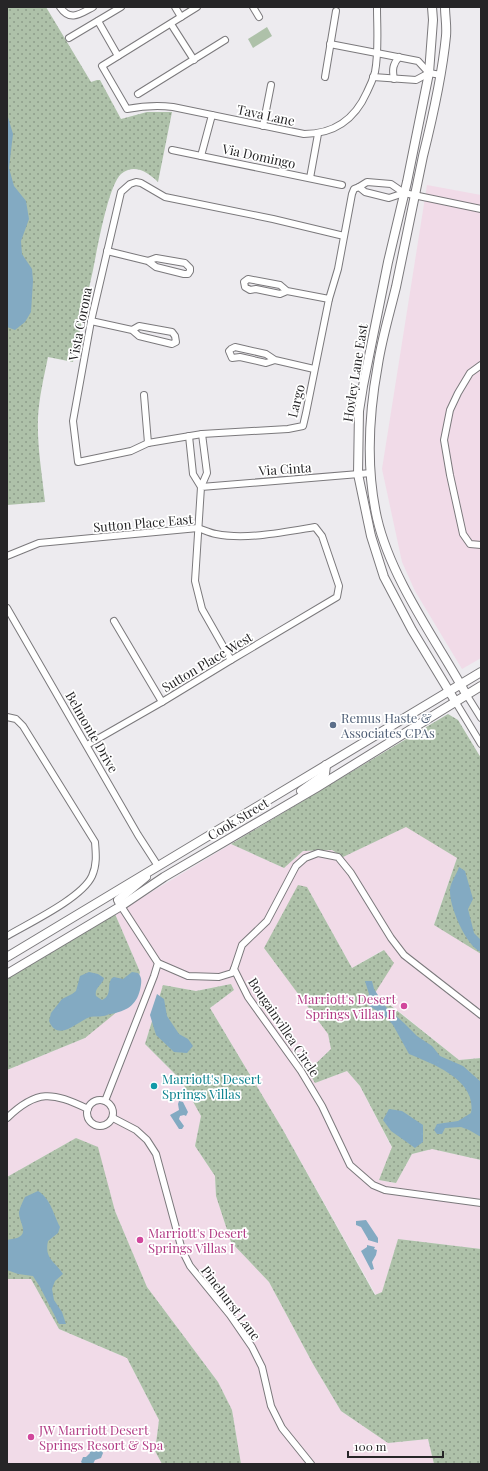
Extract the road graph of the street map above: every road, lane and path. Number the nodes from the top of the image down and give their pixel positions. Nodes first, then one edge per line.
1 (60, 7) edge
2 (93, 7) edge
3 (121, 7) edge
4 (175, 7) edge
5 (197, 7) edge
6 (253, 7) edge
7 (378, 7) edge
8 (432, 7) edge
9 (445, 7) edge
10 (336, 11) dead end
11 (181, 17) junction
12 (259, 17) dead end
13 (98, 21) junction
14 (170, 24) junction
15 (69, 38) dead end
16 (225, 40) dead end
17 (330, 44) junction
18 (377, 52) junction
19 (118, 56) junction
20 (399, 57) junction
21 (194, 60) junction
22 (429, 73) junction
23 (441, 75) junction
24 (325, 77) dead end
25 (373, 77) junction
26 (394, 79) junction
27 (271, 84) dead end
28 (138, 94) dead end
29 (212, 115) junction
30 (263, 126) junction
31 (318, 134) junction
32 (172, 150) dead end
33 (201, 156) junction
34 (310, 178) junction
35 (342, 185) dead end
36 (359, 187) junction
37 (404, 193) junction
38 (415, 196) junction
39 (481, 209) edge
40 (344, 236) junction
41 (107, 251) junction
42 (148, 261) junction
43 (287, 290) junction
44 (329, 299) junction
45 (91, 321) junction
46 (132, 330) junction
47 (275, 360) junction
48 (481, 365) edge
49 (314, 369) junction
50 (144, 394) dead end
51 (202, 434) junction
52 (189, 436) junction
53 (148, 443) junction
54 (78, 462) joint
55 (371, 473) junction
56 (358, 474) junction
57 (201, 487) junction
58 (198, 528) junction
59 (481, 545) edge
60 (7, 556) edge
61 (337, 597) joint
62 (7, 608) edge
63 (114, 621) dead end
64 (231, 660) junction
65 (481, 672) edge
66 (460, 684) junction
67 (481, 686) edge
68 (448, 691) junction
69 (466, 694) junction
70 (455, 701) junction
71 (162, 702) junction
72 (7, 717) edge
73 (481, 718) edge
74 (481, 744) edge
75 (87, 745) junction
76 (326, 765) junction
77 (255, 823) junction
78 (158, 866) junction
79 (121, 906) junction
80 (7, 936) edge
81 (7, 957) edge
82 (158, 962) junction
83 (234, 969) junction
84 (7, 974) edge
85 (481, 1015) edge
86 (105, 1101) junction
87 (88, 1108) junction
88 (7, 1118) edge
89 (113, 1118) junction
90 (481, 1203) edge
91 (311, 1464) edge

1 - 2 street
3 - 13 street
4 - 11 street
5 - 11 street
6 - 12 street
7 - 18 street, Tava Lane
8 - 22 main road, Hovley Lane East
9 - 23 main road, Hovley Lane East
10 - 17 street
11 - 14 street
13 - 15 street
13 - 19 street
14 - 19 street
14 - 21 street
16 - 21 street
17 - 18 street
17 - 24 street
18 - 20 street
18 - 25 street, Tava Lane
19 - 29 street, Tava Lane
20 - 22 street
20 - 26 street
21 - 28 street
22 - 23 street
22 - 26 street
22 - 37 main road, Hovley Lane East
23 - 38 main road, Hovley Lane East
25 - 26 street
25 - 31 street, Tava Lane
27 - 30 street
29 - 30 street, Tava Lane
29 - 33 street
30 - 31 street, Tava Lane
31 - 34 street
32 - 33 street, Via Domingo
33 - 34 street, Via Domingo
34 - 35 street, Via Domingo
36 - 37 street
36 - 37 street
36 - 40 street, Largo
37 - 38 street
37 - 56 main road, Hovley Lane East
38 - 39 street
38 - 55 main road, Hovley Lane East
40 - 41 street, Vista Corona
40 - 44 street, Largo
41 - 42 street
41 - 45 street, Vista Corona
42 - 42 street
43 - 43 street
43 - 44 street
44 - 49 street, Largo
45 - 46 street
45 - 54 street, Vista Corona
46 - 46 street
47 - 47 street
47 - 49 street
48 - 59 street
49 - 51 street, Largo
50 - 53 street
51 - 52 street, Largo
51 - 57 street
52 - 53 street, Largo
52 - 57 street
53 - 54 street, Largo
55 - 56 street, Via Cinta
55 - 66 main road, Hovley Lane East
56 - 57 street, Via Cinta
56 - 68 main road, Hovley Lane East
57 - 58 street
58 - 60 street, Sutton Place East
58 - 61 street, Sutton Place East
58 - 64 street
61 - 64 street, Sutton Place West
62 - 75 street, Belmonte Drive
63 - 71 street
64 - 71 street, Sutton Place West
65 - 66 main road, Cook Street
66 - 68 main road, Cook Street
66 - 69 main road, Hovley Lane East
67 - 69 main road, Cook Street
68 - 70 main road, Hovley Lane East
68 - 76 main road, Cook Street
69 - 70 main road, Cook Street
69 - 73 street, Hovley Lane East
70 - 74 street, Hovley Lane East
70 - 77 main road, Cook Street
71 - 75 street, Sutton Place West
72 - 80 street
75 - 78 street, Belmonte Drive
76 - 77 main road
76 - 78 main road, Cook Street
77 - 79 main road, Cook Street
78 - 79 main road
78 - 81 main road, Cook Street
79 - 82 street
79 - 84 main road, Cook Street
82 - 83 street
82 - 86 street
83 - 85 street, Bougainvillea Circle
83 - 90 street, Bougainvillea Circle
86 - 87 street
86 - 89 street
87 - 88 street
87 - 89 street
89 - 91 street, Pinehurst Lane

